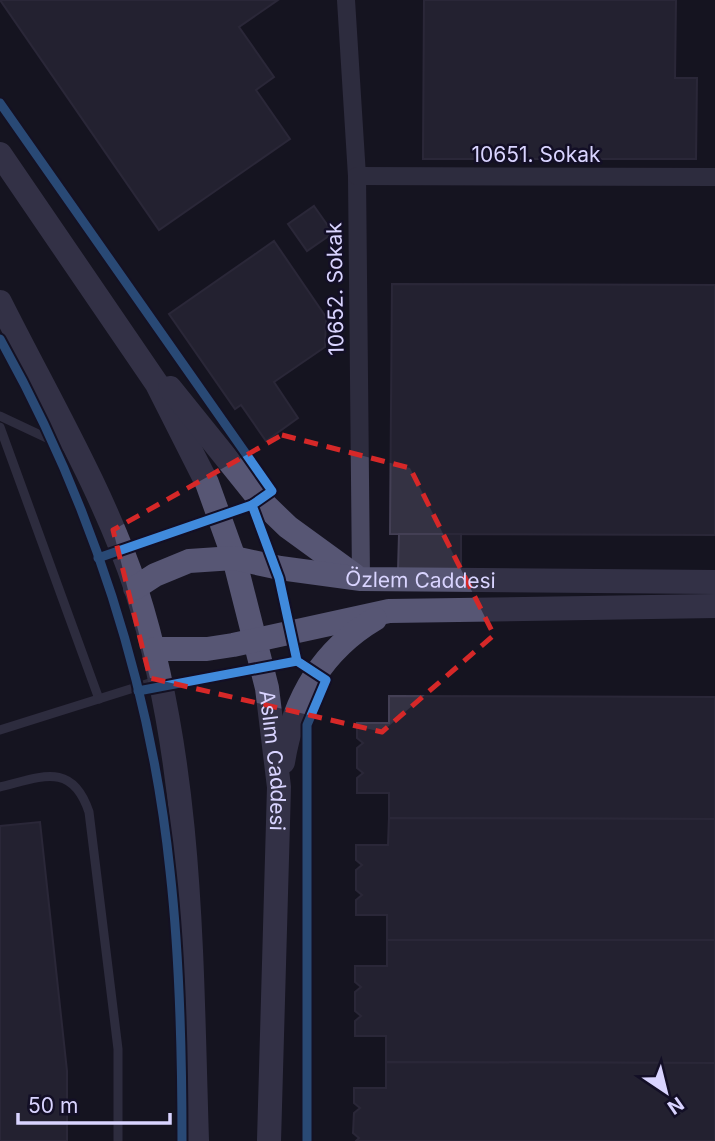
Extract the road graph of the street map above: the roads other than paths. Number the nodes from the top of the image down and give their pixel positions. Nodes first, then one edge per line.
1 (345, 0) edge
2 (0, 154) edge
3 (357, 176) junction
4 (715, 177) edge
5 (0, 302) edge
6 (131, 346) junction
7 (0, 416) edge
8 (0, 427) edge
9 (74, 450) junction
10 (234, 558) junction
11 (361, 579) junction
12 (715, 582) edge
13 (135, 588) junction
14 (715, 606) edge
15 (389, 611) junction
16 (256, 640) junction
17 (154, 649) junction
18 (161, 679) junction
19 (99, 699) junction
20 (0, 730) edge
21 (0, 787) edge
22 (279, 787) junction
23 (118, 1141) edge
24 (197, 1141) edge
25 (269, 1141) edge

1 - 3 street, 10652. Sokak
2 - 6 main road, Aslım Caddesi
3 - 4 street, 10651. Sokak
3 - 11 street, 10652. Sokak
5 - 9 main road
6 - 10 main road, Aslım Caddesi
6 - 11 main road
7 - 9 lane
8 - 19 lane
9 - 13 main road
10 - 11 main road, Özlem Caddesi
10 - 13 main road, Özlem Caddesi
10 - 16 main road, Aslım Caddesi
11 - 12 main road, Özlem Caddesi
13 - 17 main road
14 - 15 main road, Özlem Caddesi
15 - 16 main road, Özlem Caddesi
15 - 22 main road
16 - 17 main road, Özlem Caddesi
16 - 22 main road, Aslım Caddesi
17 - 18 main road
18 - 19 lane
18 - 24 main road
19 - 20 lane
21 - 23 lane
22 - 25 main road, Aslım Caddesi

